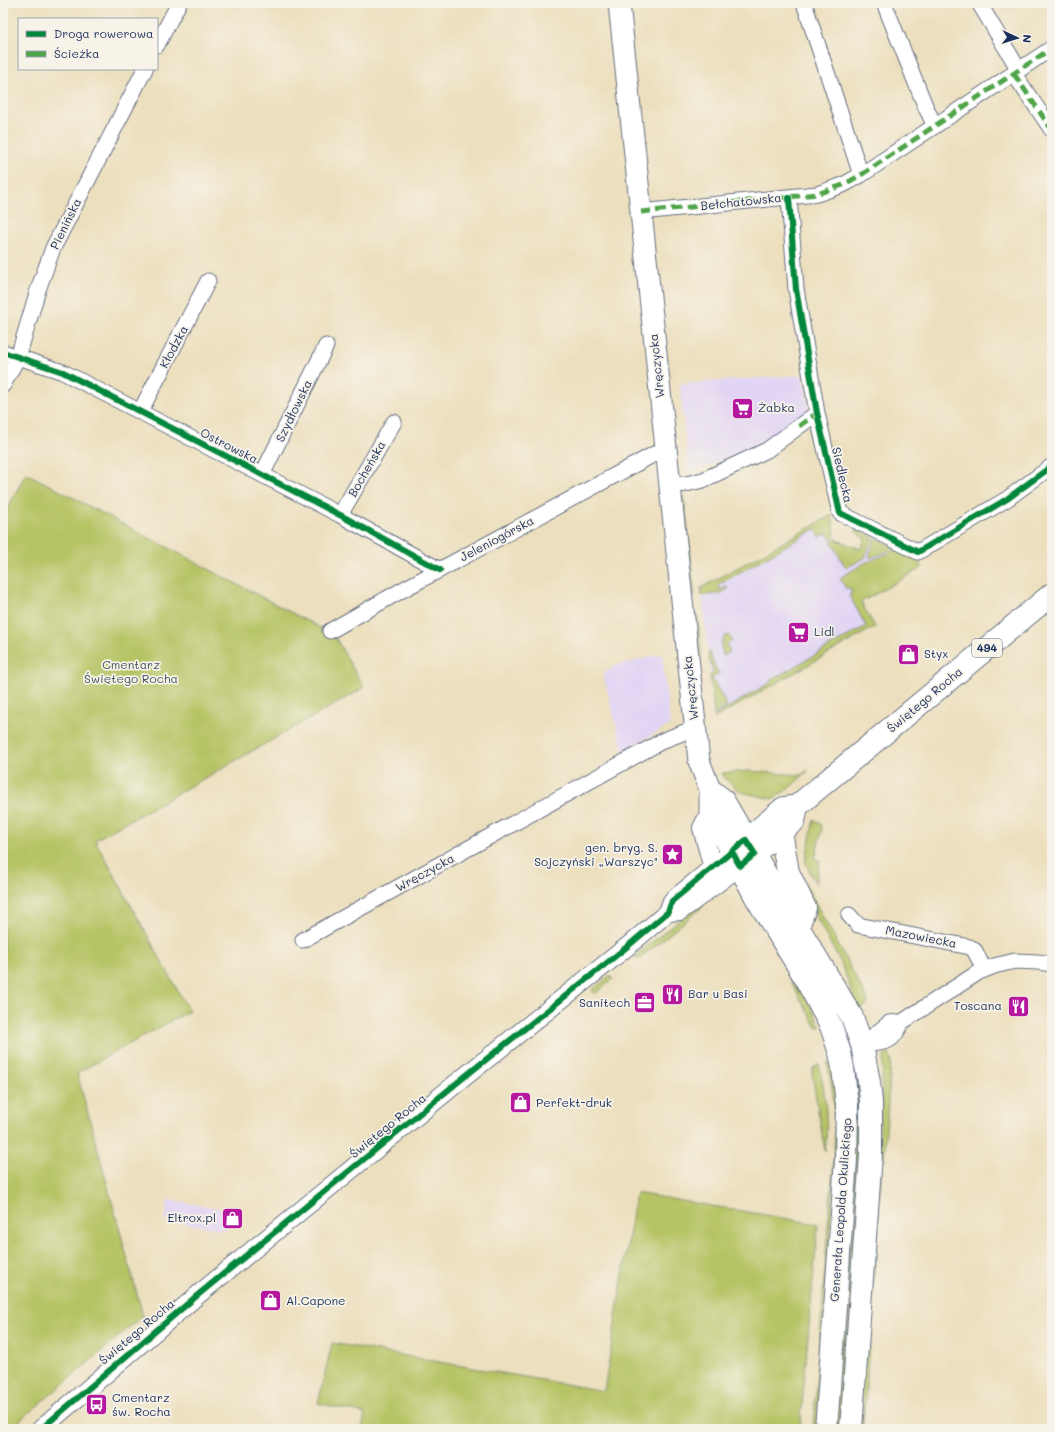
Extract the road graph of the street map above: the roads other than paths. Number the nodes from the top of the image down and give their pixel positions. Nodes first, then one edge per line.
1 (179, 3) edge
2 (619, 3) edge
3 (804, 3) edge
4 (884, 3) edge
5 (979, 3) edge
6 (158, 43) edge
7 (1052, 48) edge
8 (144, 70) edge
9 (1016, 72) junction
10 (935, 126) junction
11 (1052, 130) edge
12 (861, 175) junction
13 (789, 198) junction
14 (641, 212) junction
15 (208, 281) dead end
16 (326, 346) dead end
17 (3, 352) edge
18 (18, 357) junction
19 (3, 385) edge
20 (140, 412) junction
21 (817, 413) junction
22 (394, 422) dead end
23 (666, 452) junction
24 (1052, 466) edge
25 (262, 475) junction
26 (669, 486) junction
27 (340, 515) junction
28 (440, 570) junction
29 (1052, 594) edge
30 (330, 631) dead end
31 (695, 728) junction
32 (710, 789) junction
33 (798, 806) junction
34 (710, 812) junction
35 (781, 832) junction
36 (743, 853) junction
37 (713, 868) junction
38 (668, 912) junction
39 (849, 915) dead end
40 (798, 927) junction
41 (303, 940) dead end
42 (1052, 964) edge
43 (984, 970) junction
44 (862, 1045) junction
45 (840, 1054) junction
46 (41, 1429) edge
47 (826, 1429) edge
48 (852, 1429) edge

1 - 6 street
2 - 14 main road, Wręczycka
3 - 12 street
4 - 10 street
5 - 9 street
7 - 9 street, Bełchatowska
8 - 18 street, Pienińska
9 - 10 street, Bełchatowska
9 - 11 street
10 - 12 street, Bełchatowska
12 - 13 street, Bełchatowska
13 - 14 street, Bełchatowska
13 - 21 street, Siedlecka
14 - 23 main road, Wręczycka
15 - 20 street, Kłodzka
16 - 25 street, Szydłowska
17 - 18 street, Ostrowska
18 - 19 street, Pienińska
18 - 20 street, Ostrowska
20 - 25 street, Ostrowska
21 - 24 street, Siedlecka
21 - 26 street
22 - 27 street, Bocheńska
23 - 26 main road, Wręczycka
23 - 28 street, Jeleniogórska
25 - 27 street, Ostrowska
26 - 31 main road, Wręczycka
27 - 28 street, Ostrowska
28 - 30 street, Jeleniogórska
29 - 33 main road, Świętego Rocha / 494
31 - 32 main road, Wręczycka
31 - 41 street, Wręczycka
32 - 34 main road, Wręczycka
32 - 36 main road, Wręczycka
33 - 35 main road, Świętego Rocha / 494
33 - 36 main road, Świętego Rocha / 494
34 - 36 main road, Wręczycka
34 - 37 street
35 - 36 main road, Świętego Rocha / 494
35 - 40 main road
36 - 37 street, Świętego Rocha
36 - 38 street, Świętego Rocha
36 - 40 main road, Generała Leopolda Okulickiego
36 - 45 main road, Generała Leopolda Okulickiego
37 - 38 street, Świętego Rocha
38 - 46 street, Świętego Rocha
39 - 43 street, Mazowiecka
40 - 44 main road, Generała Leopolda Okulickiego
42 - 43 street
43 - 44 street
44 - 45 street
44 - 48 main road, Generała Leopolda Okulickiego
45 - 47 main road, Generała Leopolda Okulickiego

